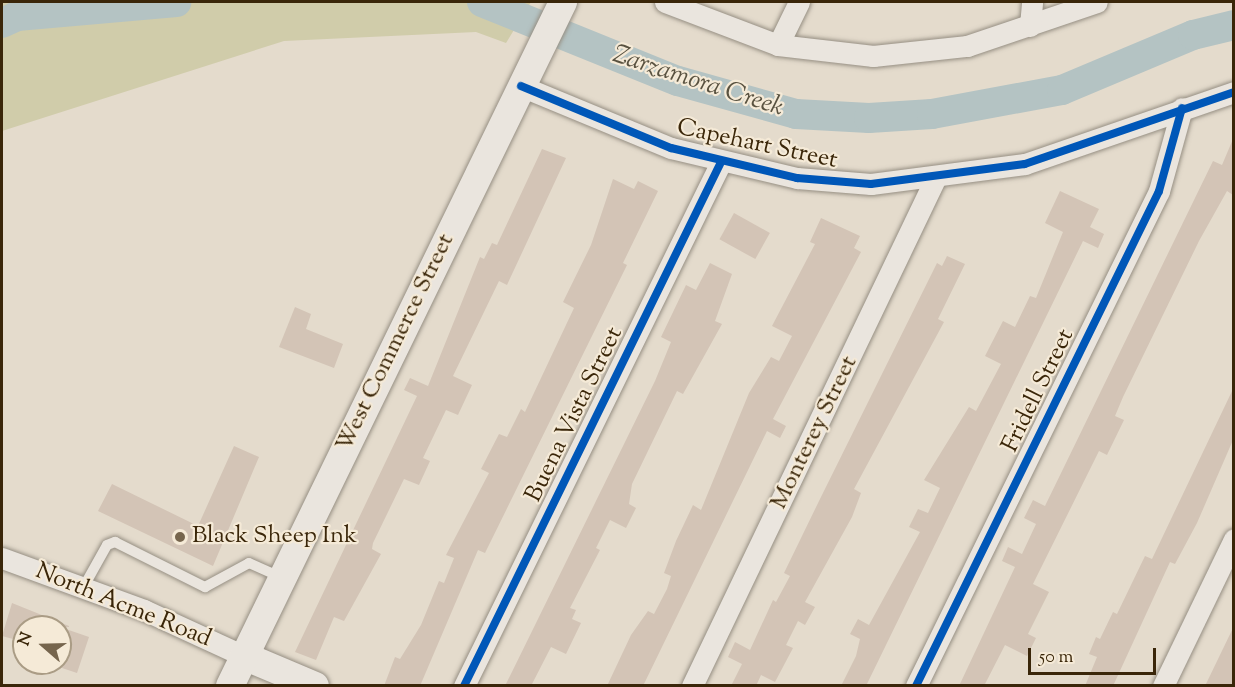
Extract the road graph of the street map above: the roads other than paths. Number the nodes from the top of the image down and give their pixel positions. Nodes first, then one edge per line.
1 (563, 2) edge
2 (665, 2) edge
3 (799, 2) edge
4 (1032, 2) edge
5 (1097, 2) edge
6 (1030, 26) junction
7 (778, 45) junction
8 (527, 75) junction
9 (1233, 92) edge
10 (1182, 108) junction
11 (722, 162) junction
12 (935, 179) junction
13 (1233, 539) edge
14 (2, 558) edge
15 (282, 578) junction
16 (83, 588) junction
17 (244, 656) junction
18 (230, 686) edge
19 (315, 686) edge
20 (464, 686) edge
21 (692, 686) edge
22 (916, 686) edge
23 (1163, 686) edge

1 - 8 main road, West Commerce Street
2 - 7 street
3 - 7 street
4 - 6 street
5 - 6 street
6 - 7 street
8 - 11 street, Capehart Street
8 - 15 main road, West Commerce Street
9 - 10 street, Capehart Street
10 - 12 street, Capehart Street
10 - 22 street, Fridell Street
11 - 12 street, Capehart Street
11 - 20 street, Buena Vista Street
12 - 21 street, Monterey Street
13 - 23 street
14 - 16 street, North Acme Road
15 - 16 lane
15 - 17 main road, West Commerce Street
16 - 17 street, North Acme Road
17 - 18 main road, West Commerce Street
17 - 19 main road

